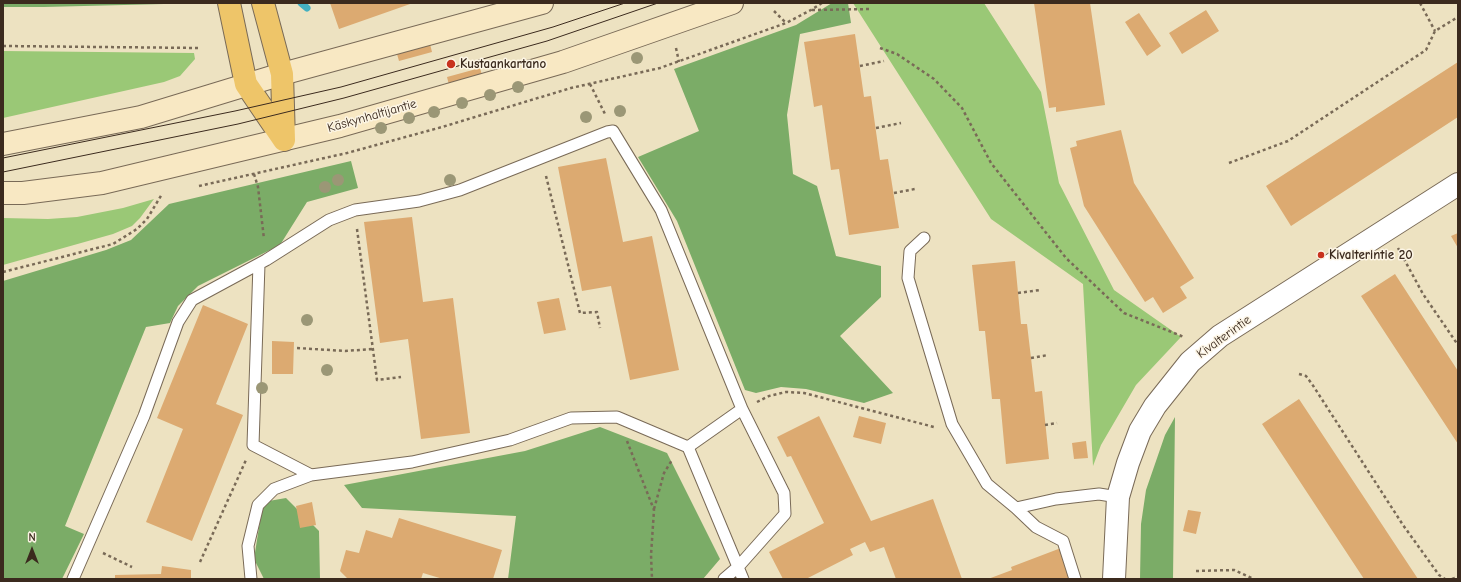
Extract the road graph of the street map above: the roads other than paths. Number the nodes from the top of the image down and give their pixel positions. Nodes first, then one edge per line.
1 (230, 3) edge
2 (263, 3) edge
3 (542, 3) edge
4 (732, 3) edge
5 (282, 74) junction
6 (246, 84) junction
7 (284, 140) junction
8 (3, 144) edge
9 (1458, 184) edge
10 (3, 193) edge
11 (924, 238) dead end
12 (262, 262) junction
13 (742, 409) junction
14 (688, 447) junction
15 (311, 475) junction
16 (1118, 497) junction
17 (1016, 508) junction
18 (738, 567) junction
19 (73, 579) edge
20 (251, 579) edge
21 (724, 579) edge
22 (743, 579) edge
23 (1075, 579) edge
24 (1114, 579) edge

1 - 6 highway
2 - 5 highway
3 - 5 main road
4 - 7 main road, Käskynhaltijantie
5 - 6 main road
5 - 7 highway
6 - 7 highway
6 - 8 main road
7 - 10 main road, Käskynhaltijantie
9 - 16 street, Kivalterintie
11 - 17 lane
12 - 13 lane
12 - 15 lane
12 - 19 lane
13 - 14 lane
13 - 18 lane
14 - 15 lane
14 - 18 lane
15 - 20 lane
16 - 17 lane
16 - 24 street, Kivalterintie
17 - 23 lane
18 - 21 lane
18 - 22 lane

